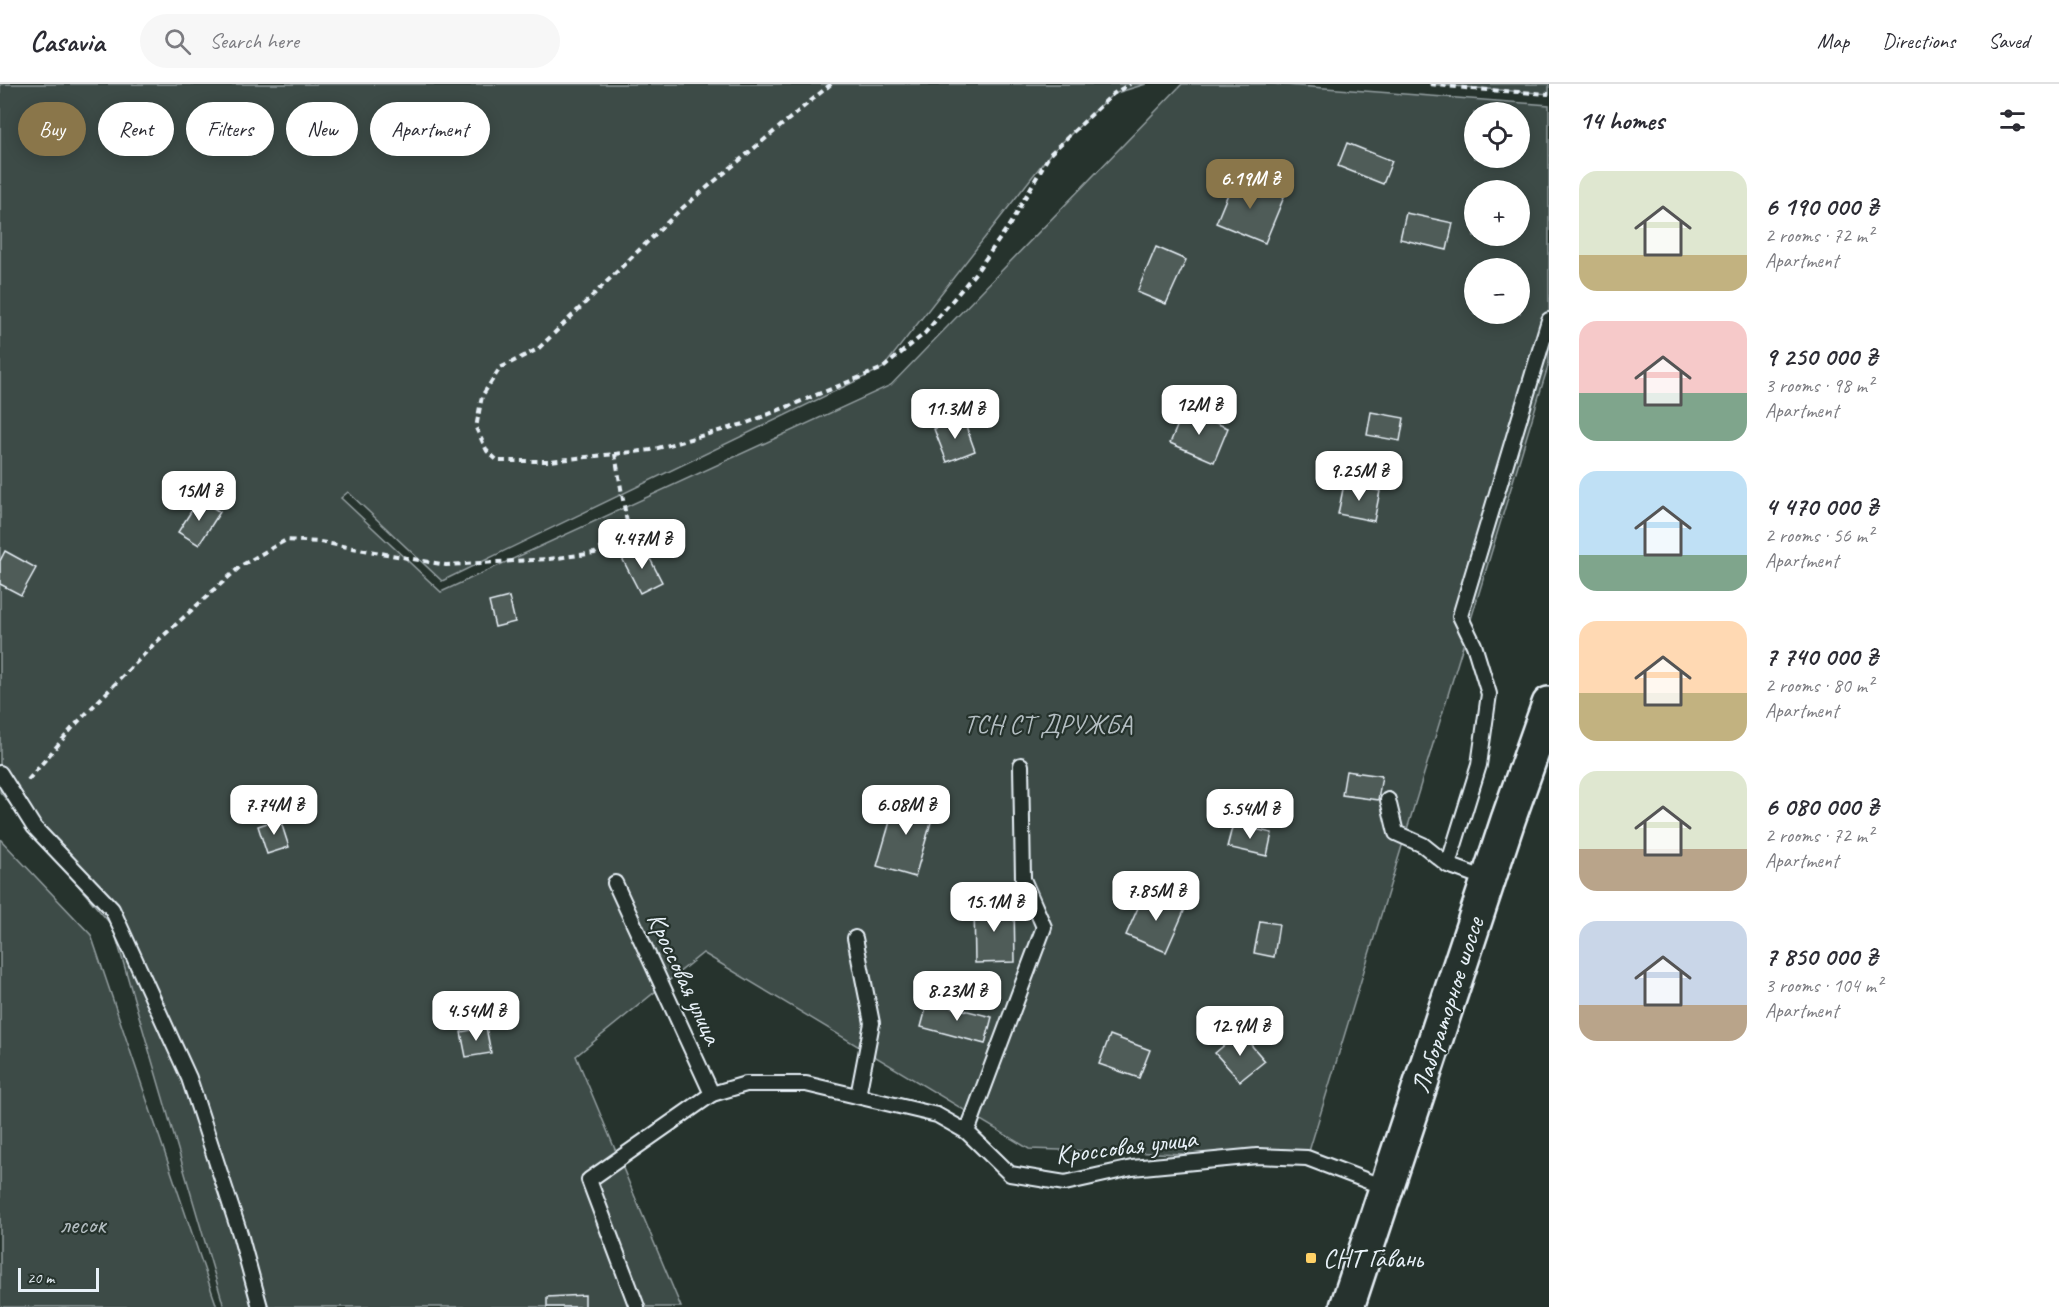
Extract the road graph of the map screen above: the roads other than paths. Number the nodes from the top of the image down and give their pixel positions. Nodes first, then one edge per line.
1 (1549, 320) edge
2 (1549, 704) edge
3 (1021, 765) dead end
4 (0, 773) edge
5 (1388, 800) dead end
6 (1448, 865) junction
7 (1489, 880) junction
8 (615, 883) dead end
9 (855, 938) dead end
10 (712, 1094) junction
11 (858, 1096) junction
12 (968, 1132) junction
13 (1386, 1188) junction
14 (260, 1307) edge
15 (637, 1307) edge
16 (1347, 1307) edge

1 - 6 lane
2 - 7 main road, Лабораторное шоссе
3 - 12 lane
4 - 14 lane
5 - 6 lane
6 - 7 lane
7 - 13 main road, Лабораторное шоссе
8 - 10 lane, Кроссовая улица
9 - 11 lane
10 - 11 lane, Кроссовая улица
10 - 15 lane, Кроссовая улица
11 - 12 lane, Кроссовая улица
12 - 13 lane, Кроссовая улица
13 - 16 main road, Лабораторное шоссе

